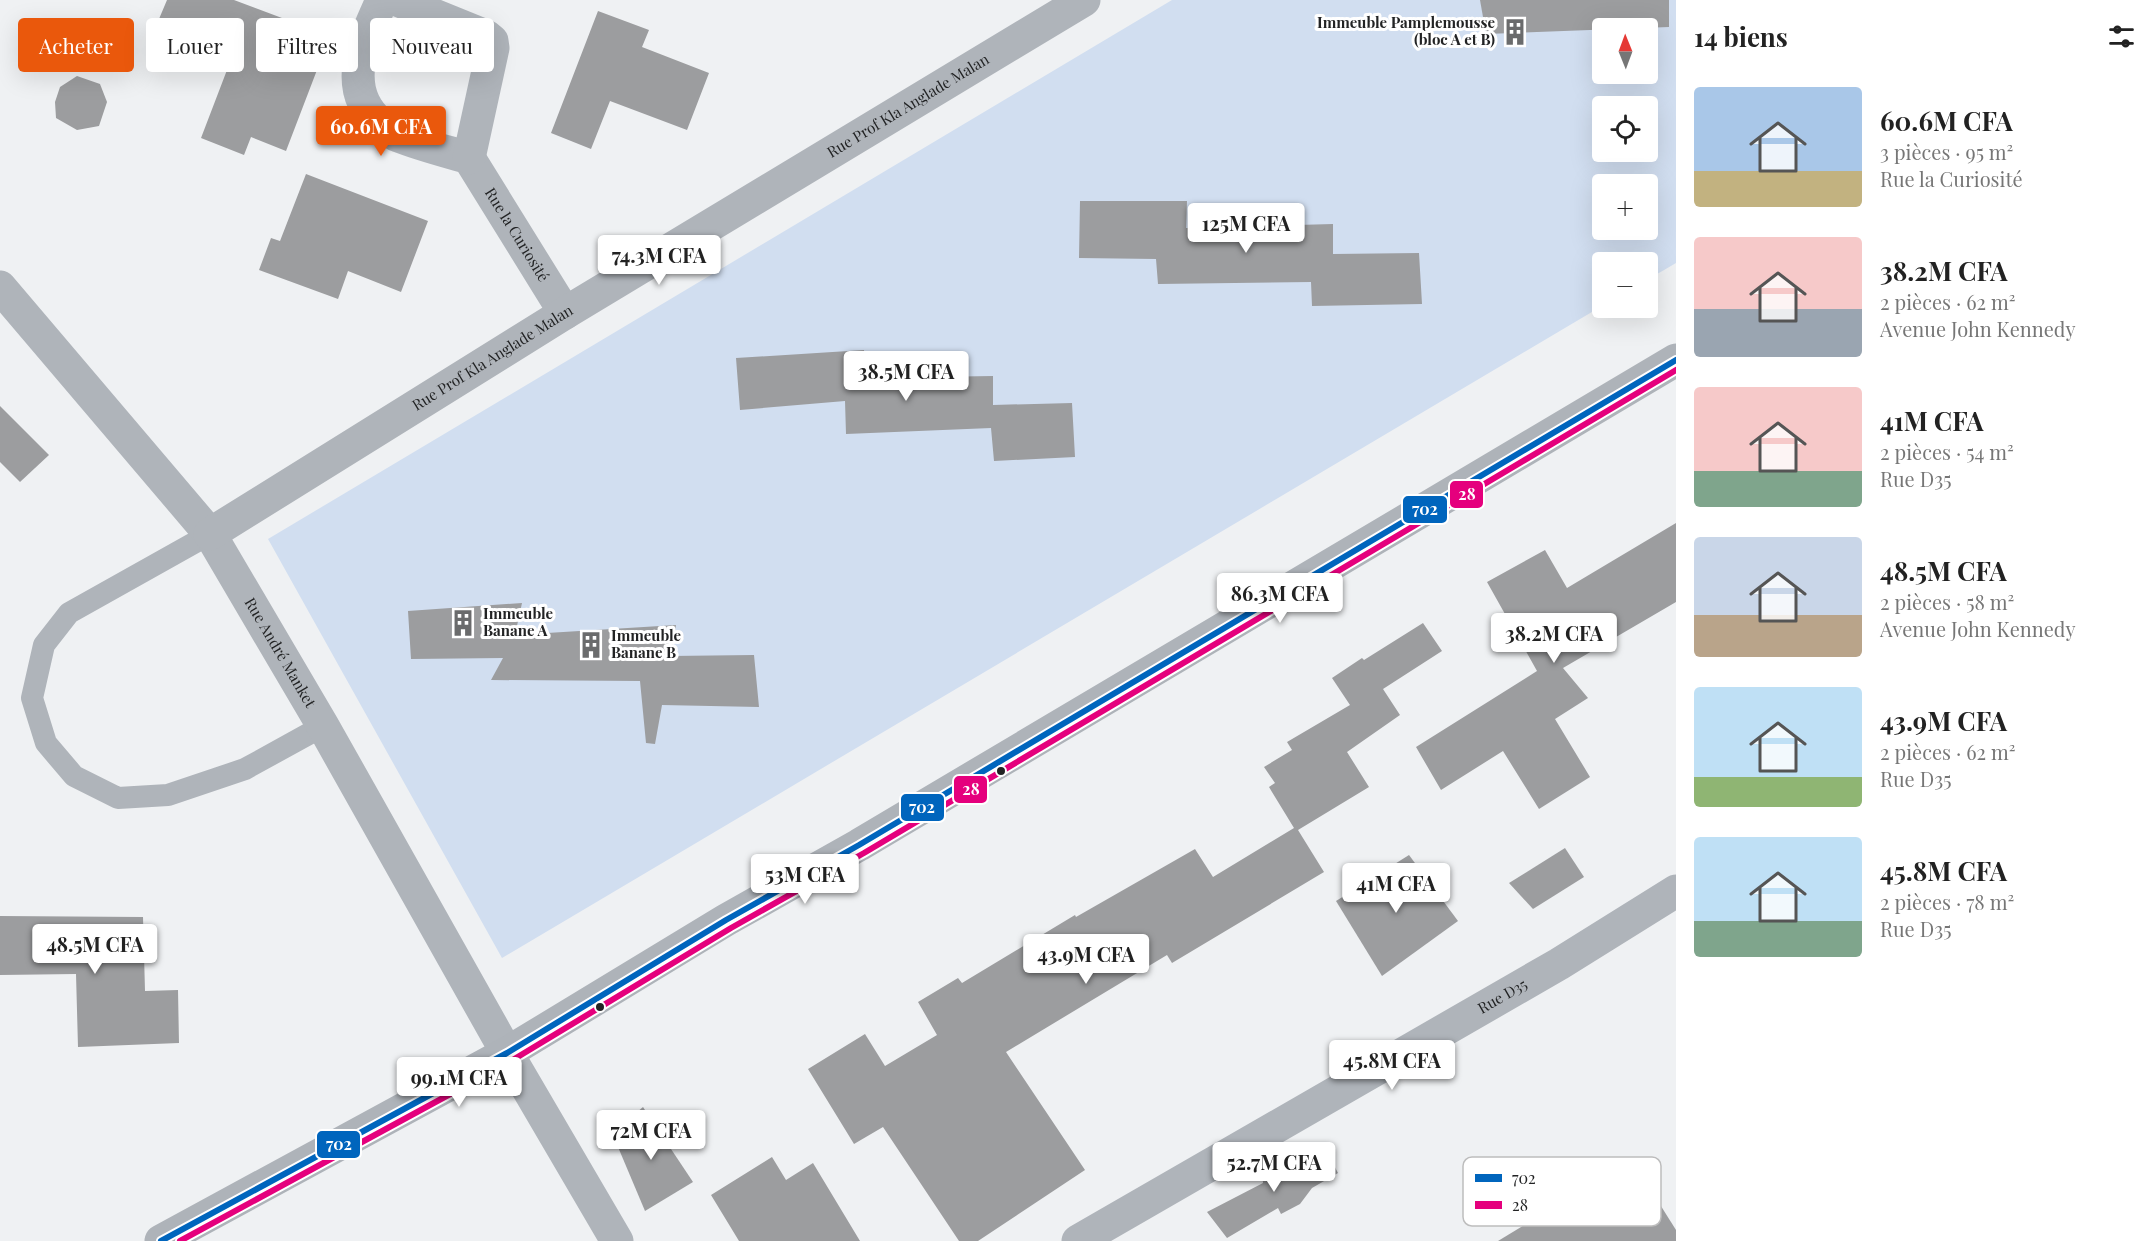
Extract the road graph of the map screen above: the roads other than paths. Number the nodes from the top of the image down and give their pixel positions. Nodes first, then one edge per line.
1 (381, 0) edge
2 (397, 0) edge
3 (1084, 0) edge
4 (469, 158) junction
5 (0, 287) edge
6 (565, 313) junction
7 (1676, 360) edge
8 (210, 534) junction
9 (323, 726) junction
10 (1676, 891) edge
11 (507, 1053) junction
12 (161, 1241) edge
13 (617, 1241) edge
14 (1078, 1241) edge

1 - 4 street
2 - 4 street
3 - 6 street, Rue Prof Kla Anglade Malan
4 - 6 street, Rue la Curiosité
5 - 8 street, Rue André Manket
6 - 8 street, Rue Prof Kla Anglade Malan
7 - 11 main road
8 - 9 street, Rue André Manket
8 - 9 lane
9 - 11 street, Rue André Manket
10 - 14 street, Rue D35
11 - 12 main road
11 - 13 street, Rue André Manket

